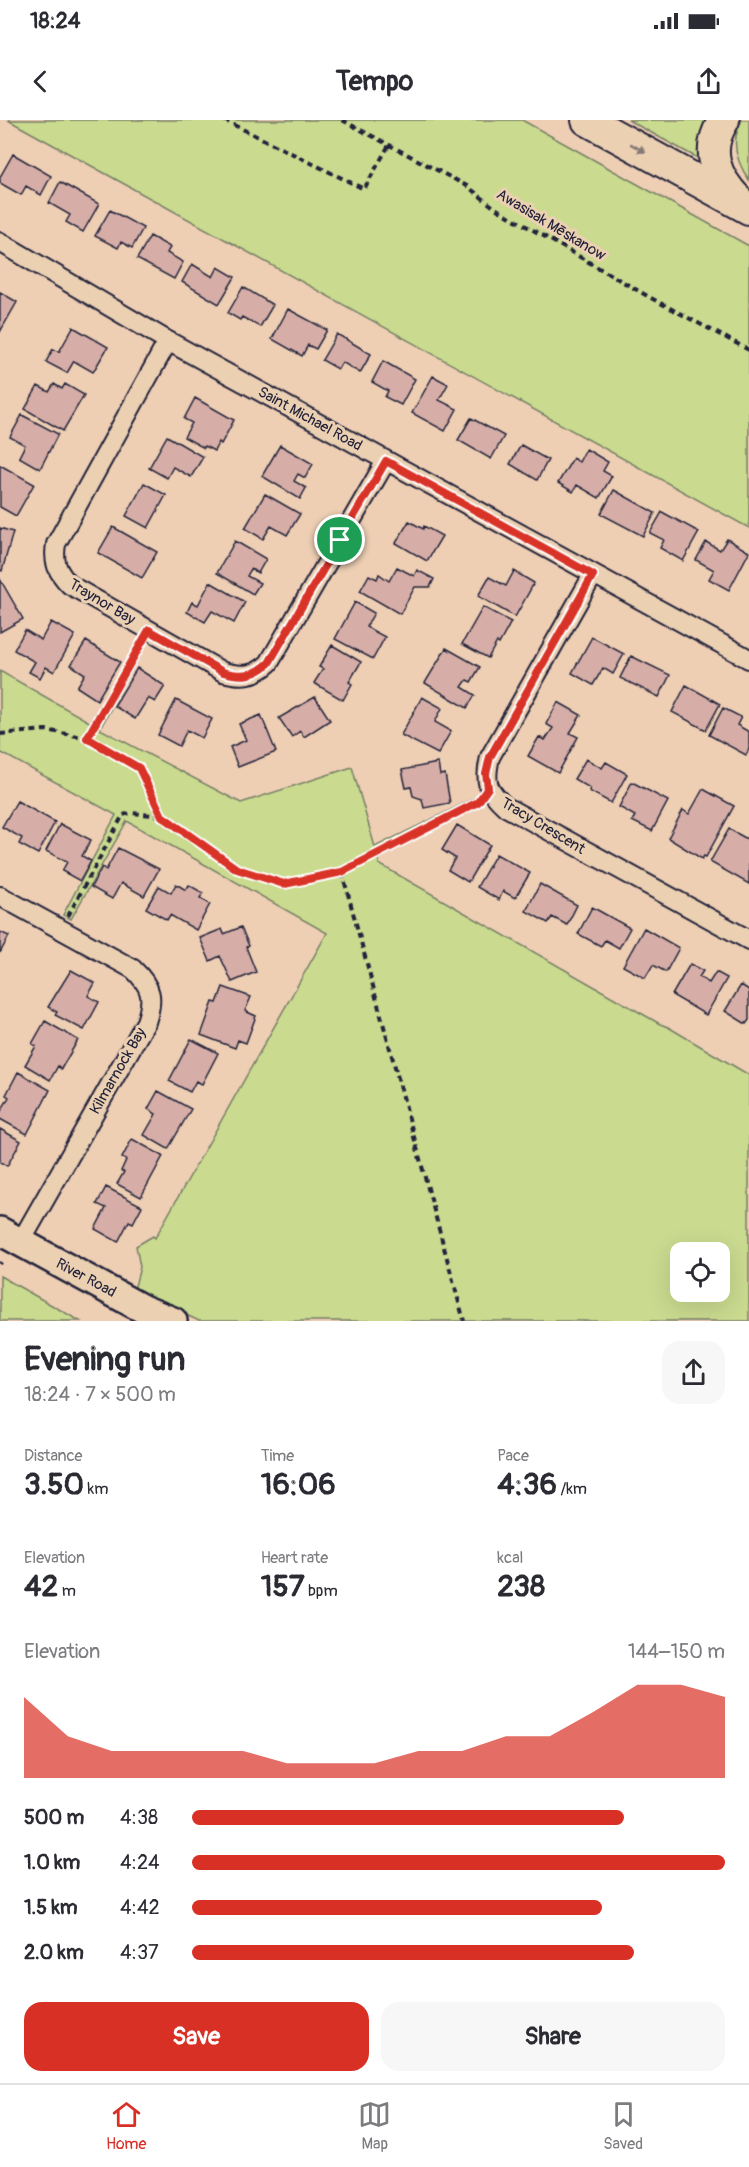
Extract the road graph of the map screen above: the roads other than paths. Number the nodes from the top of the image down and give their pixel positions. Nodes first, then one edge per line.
1 (587, 120) edge
2 (724, 120) edge
3 (747, 208) edge
4 (0, 242) edge
5 (168, 341) junction
6 (386, 461) junction
7 (593, 575) junction
8 (749, 659) edge
9 (0, 896) edge
10 (749, 940) edge
11 (10, 1237) edge
12 (172, 1321) edge

1 -> 3 main road
2 - 3 main road
4 - 5 street, Saint Michael Road
5 - 6 street, Saint Michael Road
5 - 6 street, Traynor Bay
6 - 7 street, Saint Michael Road
7 - 8 street, Saint Michael Road
7 - 10 street, Tracy Crescent
9 - 11 street, Kilmarnock Bay
11 - 12 street, River Road

